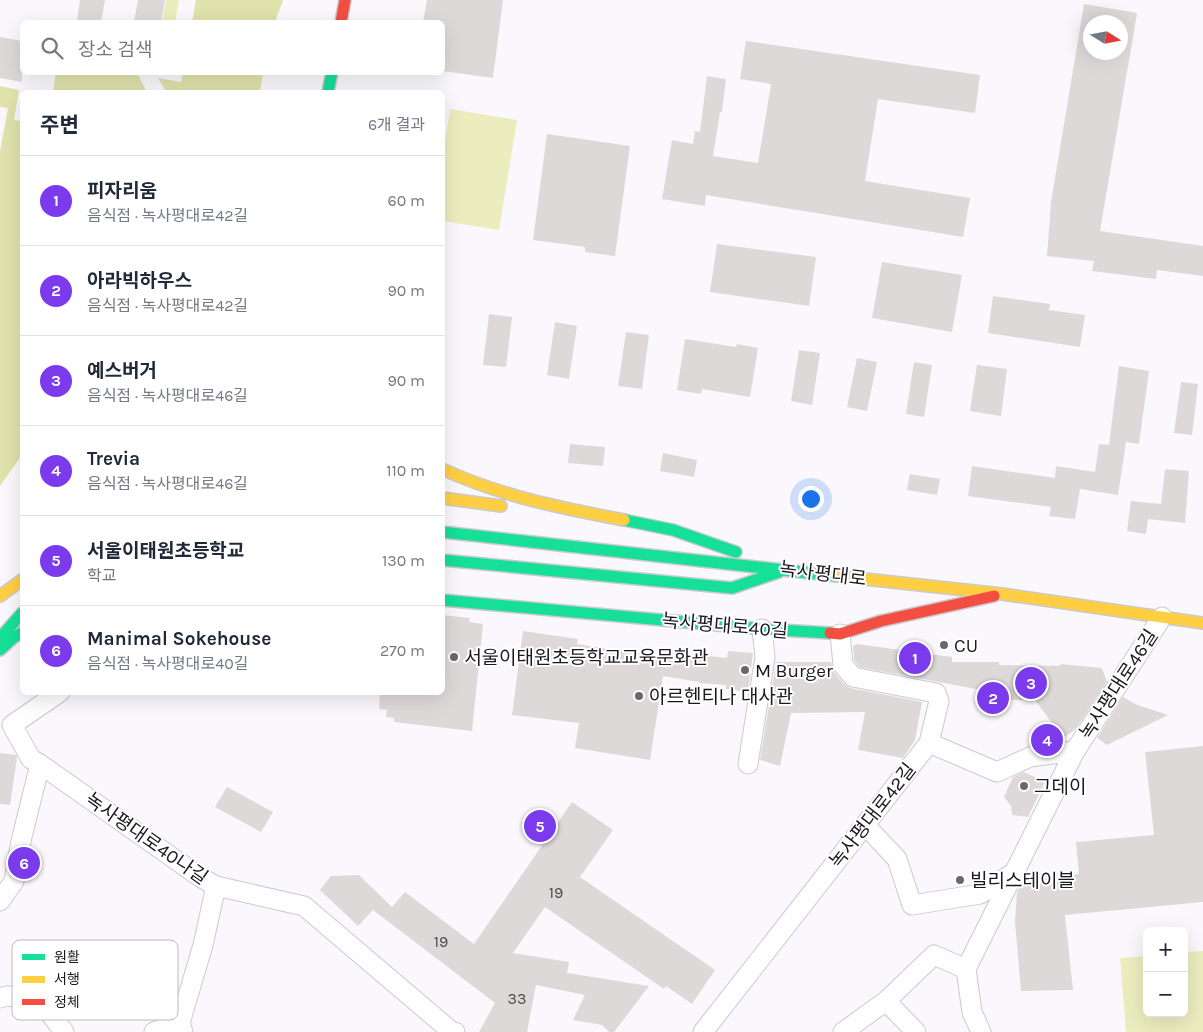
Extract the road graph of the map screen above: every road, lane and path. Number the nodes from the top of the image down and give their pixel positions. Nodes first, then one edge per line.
1 (345, 0) edge
2 (341, 20) edge
3 (331, 75) edge
4 (328, 90) edge
5 (445, 470) edge
6 (445, 498) edge
7 (666, 529) junction
8 (445, 532) edge
9 (445, 560) edge
10 (788, 569) junction
11 (20, 581) edge
12 (1002, 594) junction
13 (0, 596) edge
14 (445, 600) edge
15 (20, 615) edge
16 (1162, 617) junction
17 (1203, 623) edge
18 (762, 629) junction
19 (20, 634) edge
20 (840, 634) junction
21 (0, 638) edge
22 (0, 650) edge
23 (56, 695) edge
24 (929, 743) junction
25 (1075, 751) junction
26 (40, 764) junction
27 (748, 764) dead end
28 (865, 825) junction
29 (1016, 871) junction
30 (216, 886) junction
31 (0, 901) edge
32 (966, 969) junction
33 (886, 1002) junction
34 (55, 1020) edge
35 (182, 1027) edge
36 (64, 1032) edge
37 (154, 1032) edge
38 (454, 1032) edge
39 (703, 1032) edge
40 (843, 1032) edge
41 (916, 1032) edge
42 (981, 1032) edge

1 - 2 main road
3 - 4 main road
5 - 7 main road
6 - 7 main road
7 - 10 main road
8 - 10 main road, 녹사평대로
9 - 10 main road
10 - 12 main road, 녹사평대로
11 - 13 main road
12 - 16 main road, 녹사평대로
12 - 20 main road, 녹사평대로40길
14 - 18 main road, 녹사평대로40길
15 - 21 main road
16 - 17 main road, 녹사평대로
16 - 25 street, 녹사평대로46길
18 - 20 main road, 녹사평대로40길
18 - 27 street
19 - 22 main road
20 - 24 street, 녹사평대로42길
23 - 26 street
24 - 25 street, 녹사평대로46길
24 - 28 street, 녹사평대로42길
25 - 29 street, 녹사평대로46길
26 - 30 street, 녹사평대로40나길
26 - 31 street
28 - 29 street
28 - 39 street, 녹사평대로42길
29 - 32 street, 녹사평대로46길
30 - 35 street
30 - 38 street, 녹사평대로40나길
32 - 33 street
32 - 42 street
33 - 40 street
33 - 41 street
34 - 36 street
35 - 37 street

